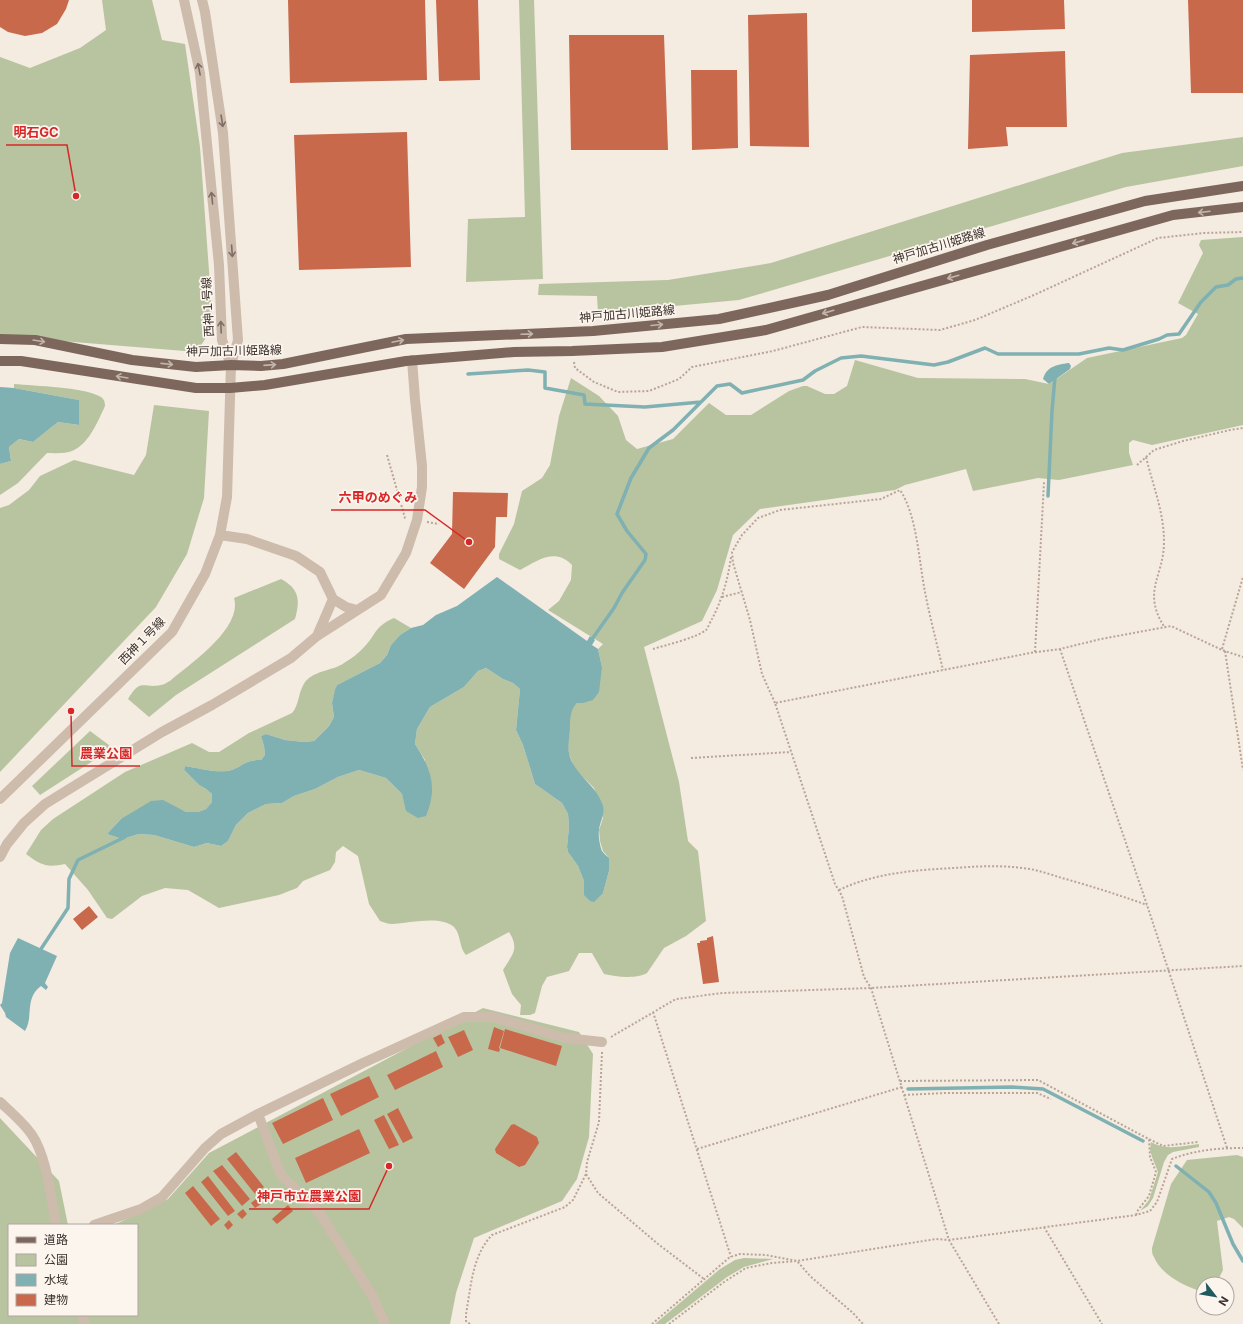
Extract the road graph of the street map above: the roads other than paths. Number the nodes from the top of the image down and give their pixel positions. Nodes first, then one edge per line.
1 (184, 0) edge
2 (202, 0) edge
3 (1243, 186) edge
4 (1243, 207) edge
5 (0, 339) edge
6 (412, 360) junction
7 (0, 361) edge
8 (231, 365) junction
9 (230, 388) junction
10 (220, 535) junction
11 (333, 599) junction
12 (357, 610) junction
13 (316, 636) junction
14 (0, 799) edge
15 (0, 857) edge
16 (602, 1042) road end
17 (0, 1102) edge
18 (258, 1114) junction
19 (56, 1224) edge
20 (97, 1224) edge
21 (385, 1324) edge

8 -> 1 street, 西神１号線
2 -> 8 street
8 -> 3 main road, 神戸加古川姫路線
4 -> 6 main road
5 -> 8 main road, 神戸加古川姫路線
6 - 9 main road
6 - 12 street
9 -> 7 main road
8 - 9 street, 西神１号線
9 - 10 street, 西神１号線
10 - 11 street
10 - 14 street, 西神１号線
11 - 12 street
11 - 13 street
12 - 13 street
13 - 15 street
16 - 18 street
17 - 19 street
18 - 20 street
18 - 21 street

